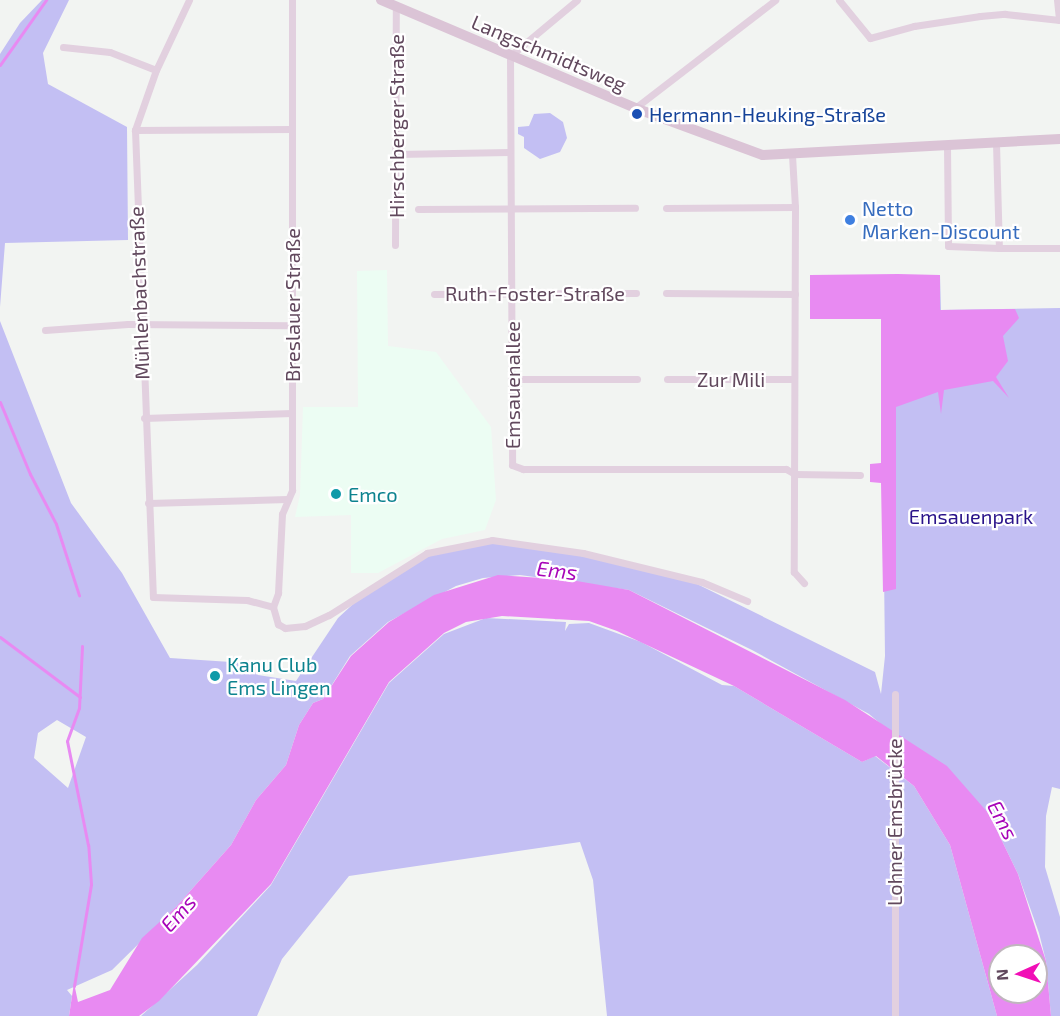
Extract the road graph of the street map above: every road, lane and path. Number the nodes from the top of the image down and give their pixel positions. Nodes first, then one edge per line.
1 (189, 0) edge
2 (292, 0) edge
3 (381, 0) edge
4 (577, 0) edge
5 (775, 0) edge
6 (839, 0) edge
7 (1057, 0) edge
8 (396, 7) junction
9 (1059, 20) edge
10 (63, 47) dead end
11 (510, 56) junction
12 (156, 70) junction
13 (634, 108) junction
14 (292, 129) junction
15 (135, 130) junction
16 (1060, 139) edge
17 (996, 143) junction
18 (947, 146) junction
19 (509, 152) junction
20 (397, 154) junction
21 (792, 155) junction
22 (795, 207) junction
23 (635, 208) dead end
24 (666, 208) dead end
25 (418, 209) dead end
26 (510, 209) junction
27 (395, 245) dead end
28 (999, 248) junction
29 (1060, 248) edge
30 (636, 293) dead end
31 (666, 293) dead end
32 (434, 294) dead end
33 (512, 294) junction
34 (795, 294) junction
35 (290, 326) junction
36 (140, 327) junction
37 (45, 330) dead end
38 (637, 378) dead end
39 (511, 379) junction
40 (667, 379) dead end
41 (794, 379) junction
42 (292, 413) junction
43 (144, 418) junction
44 (795, 474) junction
45 (860, 475) dead end
46 (287, 499) junction
47 (148, 502) junction
48 (804, 583) dead end
49 (747, 601) dead end
50 (273, 607) junction
51 (895, 694) dead end
52 (895, 1016) edge

1 - 12 street, Mühlenbachstraße
2 - 14 street, Breslauer Straße
3 - 8 street, Langschmidtsweg
4 - 11 street
5 - 13 street
6 - 9 street
7 - 9 street
8 - 11 street, Langschmidtsweg
8 - 20 street, Hirschberger Straße
10 - 12 street
11 - 13 street, Langschmidtsweg
11 - 19 street, Emsauenallee
12 - 15 street, Mühlenbachstraße
13 - 21 street, Langschmidtsweg
14 - 15 street
14 - 35 street, Breslauer Straße
15 - 36 street, Mühlenbachstraße
16 - 17 street, Langschmidtsweg
17 - 18 street, Langschmidtsweg
17 - 28 street
18 - 21 street, Langschmidtsweg
18 - 28 street
19 - 20 street
19 - 26 street, Emsauenallee
20 - 27 street, Hirschberger Straße
21 - 22 street
22 - 24 street
22 - 34 street
23 - 26 street
25 - 26 street
26 - 33 street, Emsauenallee
28 - 29 street
30 - 33 street, Ruth-Foster-Straße
31 - 34 street
32 - 33 street, Ruth-Foster-Straße
33 - 39 street, Emsauenallee
34 - 41 street
35 - 36 street
35 - 42 street, Breslauer Straße
36 - 37 street
36 - 43 street, Mühlenbachstraße
38 - 39 street
39 - 44 street, Emsauenallee
40 - 41 street, Zur Mili
41 - 44 street
42 - 43 street
42 - 46 street, Breslauer Straße
43 - 47 street, Mühlenbachstraße
44 - 45 street
44 - 48 street
46 - 47 street
46 - 50 street, Breslauer Straße
47 - 50 street, Mühlenbachstraße
49 - 50 street
51 - 52 street, Lohner Emsbrücke

